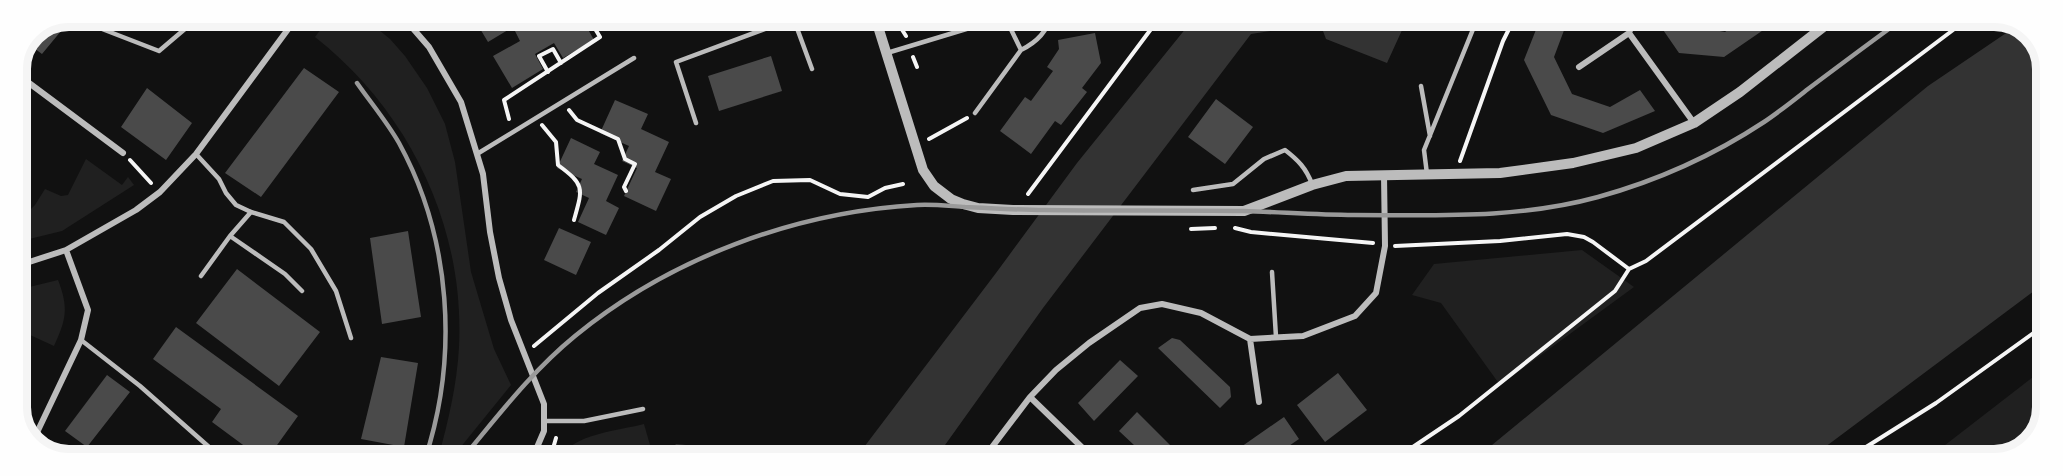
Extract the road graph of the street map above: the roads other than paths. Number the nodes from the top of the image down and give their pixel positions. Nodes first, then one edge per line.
1 (97, 27) edge
2 (187, 27) edge
3 (290, 27) edge
4 (412, 27) edge
5 (771, 27) edge
6 (799, 27) edge
7 (878, 27) edge
8 (972, 27) edge
9 (1010, 27) edge
10 (1048, 27) edge
11 (1474, 27) edge
12 (1631, 27) edge
13 (1824, 27) edge
14 (1629, 33) junction
15 (1021, 50) junction
16 (887, 53) junction
17 (634, 58) dead end
18 (1579, 68) dead end
19 (812, 69) dead end
20 (27, 82) edge
21 (1422, 86) dead end
22 (975, 113) road end
23 (696, 123) dead end
24 (1694, 123) junction
25 (1430, 136) junction
26 (123, 153) road end
27 (196, 154) junction
28 (477, 154) junction
29 (1384, 174) junction
30 (1427, 174) junction
31 (1312, 184) junction
32 (1193, 190) dead end
33 (251, 212) junction
34 (230, 236) junction
35 (66, 250) junction
36 (27, 263) edge
37 (1272, 272) dead end
38 (201, 276) dead end
39 (302, 291) dead end
40 (1276, 337) junction
41 (351, 338) dead end
42 (1250, 339) junction
43 (81, 340) junction
44 (1030, 397) junction
45 (1260, 402) dead end
46 (643, 409) dead end
47 (544, 421) junction
48 (36, 434) edge
49 (212, 449) edge
50 (536, 449) edge
51 (990, 449) edge
52 (1084, 449) edge

1 - 2 lane
3 - 27 street
4 - 28 street
5 - 23 lane
6 - 19 lane
7 - 16 street
8 - 16 lane
9 - 15 lane
10 - 15 lane
11 - 25 lane
12 - 14 street
13 - 24 street
14 - 18 street
14 - 24 street
15 - 22 lane
16 - 31 street
17 - 28 lane
20 - 26 street
21 - 25 lane
24 - 30 street
25 - 30 lane
27 - 33 lane
27 - 35 street
28 - 47 street
29 - 30 street
29 - 31 street
29 - 40 street
31 - 32 lane
33 - 34 lane
33 - 41 lane
34 - 38 lane
34 - 39 lane
35 - 36 street
35 - 43 street
37 - 40 lane
40 - 42 street
42 - 44 street
42 - 45 street
43 - 48 street
43 - 49 lane
44 - 51 street
44 - 52 street
46 - 47 lane
47 - 50 street

